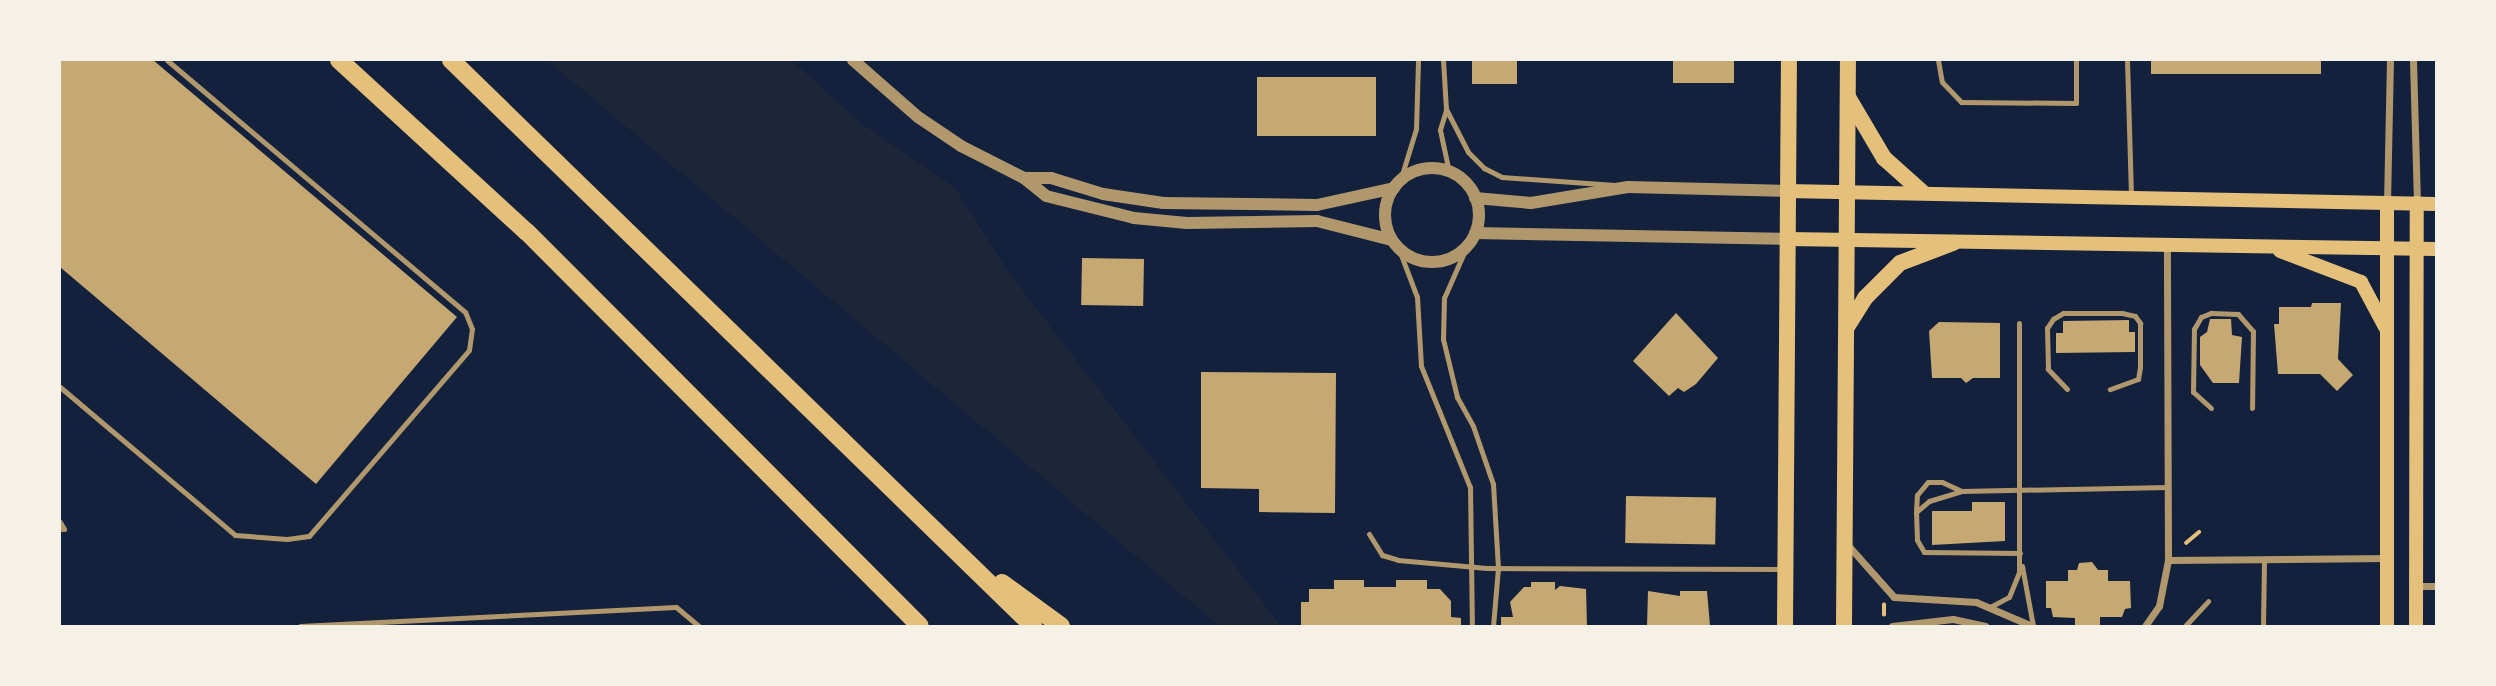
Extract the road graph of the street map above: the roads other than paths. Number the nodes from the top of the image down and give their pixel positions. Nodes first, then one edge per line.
1 (167, 60) edge
2 (339, 60) edge
3 (451, 60) edge
4 (853, 60) edge
5 (1418, 60) edge
6 (1443, 60) edge
7 (1789, 60) edge
8 (1848, 60) edge
9 (1938, 60) edge
10 (2076, 60) edge
11 (2127, 60) edge
12 (2390, 60) edge
13 (2413, 60) edge
14 (1847, 97) junction
15 (1446, 109) junction
16 (1449, 172) junction
17 (1024, 178) junction
18 (1397, 185) junction
19 (1628, 187) junction
20 (1787, 191) junction
21 (1847, 191) junction
22 (1923, 192) junction
23 (2130, 196) junction
24 (1475, 198) junction
25 (2387, 203) junction
26 (2417, 203) junction
27 (2437, 204) edge
28 (1475, 233) junction
29 (1787, 239) junction
30 (1846, 241) junction
31 (1953, 243) junction
32 (1395, 244) junction
33 (2167, 247) junction
34 (1466, 248) junction
35 (2272, 248) junction
36 (2386, 248) junction
37 (2418, 248) junction
38 (2437, 249) edge
39 (2019, 323) dead end
40 (1846, 329) junction
41 (2387, 330) junction
42 (60, 387) edge
43 (2067, 389) dead end
44 (2110, 389) dead end
45 (2211, 408) dead end
46 (2252, 408) dead end
47 (2020, 487) junction
48 (2168, 488) junction
49 (1961, 491) junction
50 (1916, 512) junction
51 (60, 522) edge
52 (60, 529) edge
53 (1369, 534) dead end
54 (1844, 541) junction
55 (957, 550) junction
56 (2020, 553) junction
57 (2387, 558) junction
58 (2168, 559) junction
59 (2263, 559) junction
60 (1472, 566) junction
61 (1498, 568) junction
62 (1786, 569) junction
63 (2417, 586) junction
64 (2437, 586) edge
65 (2208, 601) dead end
66 (1990, 607) junction
67 (300, 626) edge
68 (699, 626) edge
69 (920, 626) edge
70 (1033, 626) edge
71 (1061, 626) edge
72 (1472, 626) edge
73 (1493, 626) edge
74 (1785, 626) edge
75 (1844, 626) edge
76 (1892, 626) edge
77 (1985, 626) edge
78 (2032, 626) edge
79 (2145, 626) edge
80 (2185, 626) edge
81 (2263, 626) edge
82 (2387, 626) edge
83 (2416, 626) edge

1 - 42 lane
2 - 69 highway
3 - 55 highway
4 - 17 street
5 - 18 lane
6 - 15 lane
7 - 20 main road
8 - 14 main road
9 - 10 lane
11 - 23 lane
12 - 25 street
13 - 26 street
14 - 21 main road
14 - 22 main road
15 - 16 lane
15 - 19 lane
16 - 18 street
16 - 24 street
17 - 18 street
17 - 32 street
18 - 32 street
19 - 20 street
19 - 24 street
20 - 21 main road
20 - 29 main road
21 - 22 main road
21 - 30 main road
22 - 23 main road
23 - 25 main road
24 - 28 street
25 - 26 main road
25 - 36 main road
26 - 27 main road
26 - 37 main road
28 - 29 street
28 - 34 street
29 - 30 main road
29 - 62 main road
30 - 31 main road
30 - 40 main road
31 - 33 main road
31 - 40 main road
32 - 34 street
32 - 60 lane
33 - 35 main road
33 - 48 street
34 - 61 lane
35 - 36 main road
35 - 41 main road
36 - 37 main road
36 - 41 main road
37 - 38 main road
37 - 63 main road
39 - 47 lane
40 - 54 main road
41 - 57 main road
43 - 44 lane
45 - 46 lane
47 - 48 lane
47 - 49 lane
47 - 56 lane
48 - 58 street
49 - 50 lane
49 - 50 lane
50 - 56 lane
51 - 52 lane
53 - 60 lane
54 - 66 street
54 - 75 main road
55 - 70 highway
55 - 71 highway
56 - 66 lane
56 - 78 lane
57 - 59 street
57 - 82 main road
58 - 59 street
58 - 79 street
59 - 81 lane
60 - 61 lane
60 - 72 lane
61 - 62 lane
61 - 73 lane
62 - 74 main road
63 - 64 street
63 - 83 main road
65 - 80 lane
66 - 78 street
67 - 68 lane
76 - 77 street

